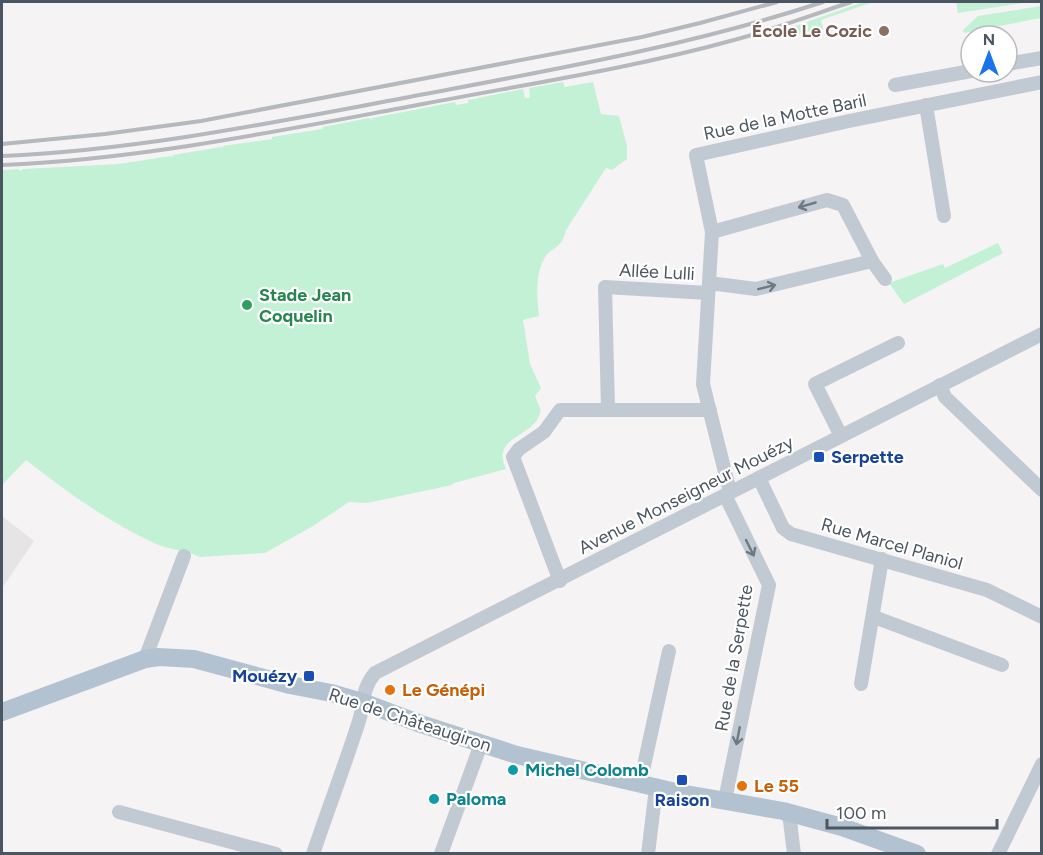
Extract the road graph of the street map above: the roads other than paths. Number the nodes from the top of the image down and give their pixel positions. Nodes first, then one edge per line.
1 (1041, 58) edge
2 (1019, 62) edge
3 (959, 73) edge
4 (1041, 82) edge
5 (895, 85) dead end
6 (926, 105) junction
7 (944, 216) dead end
8 (712, 232) junction
9 (872, 261) junction
10 (885, 279) dead end
11 (709, 288) junction
12 (1041, 334) edge
13 (898, 343) dead end
14 (940, 385) junction
15 (608, 409) junction
16 (710, 410) junction
17 (841, 436) junction
18 (759, 478) junction
19 (1041, 490) edge
20 (728, 494) junction
21 (184, 556) dead end
22 (882, 559) junction
23 (560, 581) junction
24 (874, 617) junction
25 (1041, 617) edge
26 (669, 651) dead end
27 (145, 659) junction
28 (1002, 665) dead end
29 (861, 684) dead end
30 (362, 702) junction
31 (2, 712) edge
32 (481, 744) junction
33 (1041, 764) edge
34 (648, 786) junction
35 (725, 800) junction
36 (119, 812) dead end
37 (789, 813) junction
38 (276, 854) edge
39 (313, 854) edge
40 (441, 854) edge
41 (648, 854) edge
42 (794, 854) edge
43 (917, 854) edge
44 (999, 854) edge

1 - 2 street
3 - 5 street
4 - 6 street, Rue de la Motte Baril
6 - 7 street
6 - 8 street, Rue de la Motte Baril
9 -> 8 street
8 - 11 street, Rue de la Motte Baril
9 - 10 street
11 -> 9 street, Allée Lulli
11 - 15 street, Allée Lulli
11 - 16 street, Rue de la Motte Baril
12 - 14 street, Avenue Monseigneur Mouézy
13 - 17 street
14 - 17 street, Avenue Monseigneur Mouézy
14 - 19 street
15 - 16 street
15 - 23 street
16 - 20 street, Rue de la Motte Baril
17 - 18 street, Avenue Monseigneur Mouézy
18 - 20 street, Avenue Monseigneur Mouézy
18 - 22 street, Rue Marcel Planiol
20 - 23 street, Avenue Monseigneur Mouézy
20 -> 35 street, Rue de la Serpette
21 - 27 street
22 - 24 street
22 - 25 street, Rue Marcel Planiol
23 - 30 street, Avenue Monseigneur Mouézy
24 - 28 street
24 - 29 street
26 - 34 street
27 - 30 main road, Rue de Châteaugiron
27 - 31 main road, Rue de Châteaugiron
30 - 32 main road, Rue de Châteaugiron
30 - 39 street, Avenue Monseigneur Mouézy
32 - 34 main road, Rue de Châteaugiron
32 - 40 street
33 - 44 street
34 - 35 main road, Rue de Châteaugiron
34 - 41 street
35 - 37 main road, Rue de Châteaugiron
36 - 38 street
37 - 42 street
37 - 43 main road, Rue de Châteaugiron

